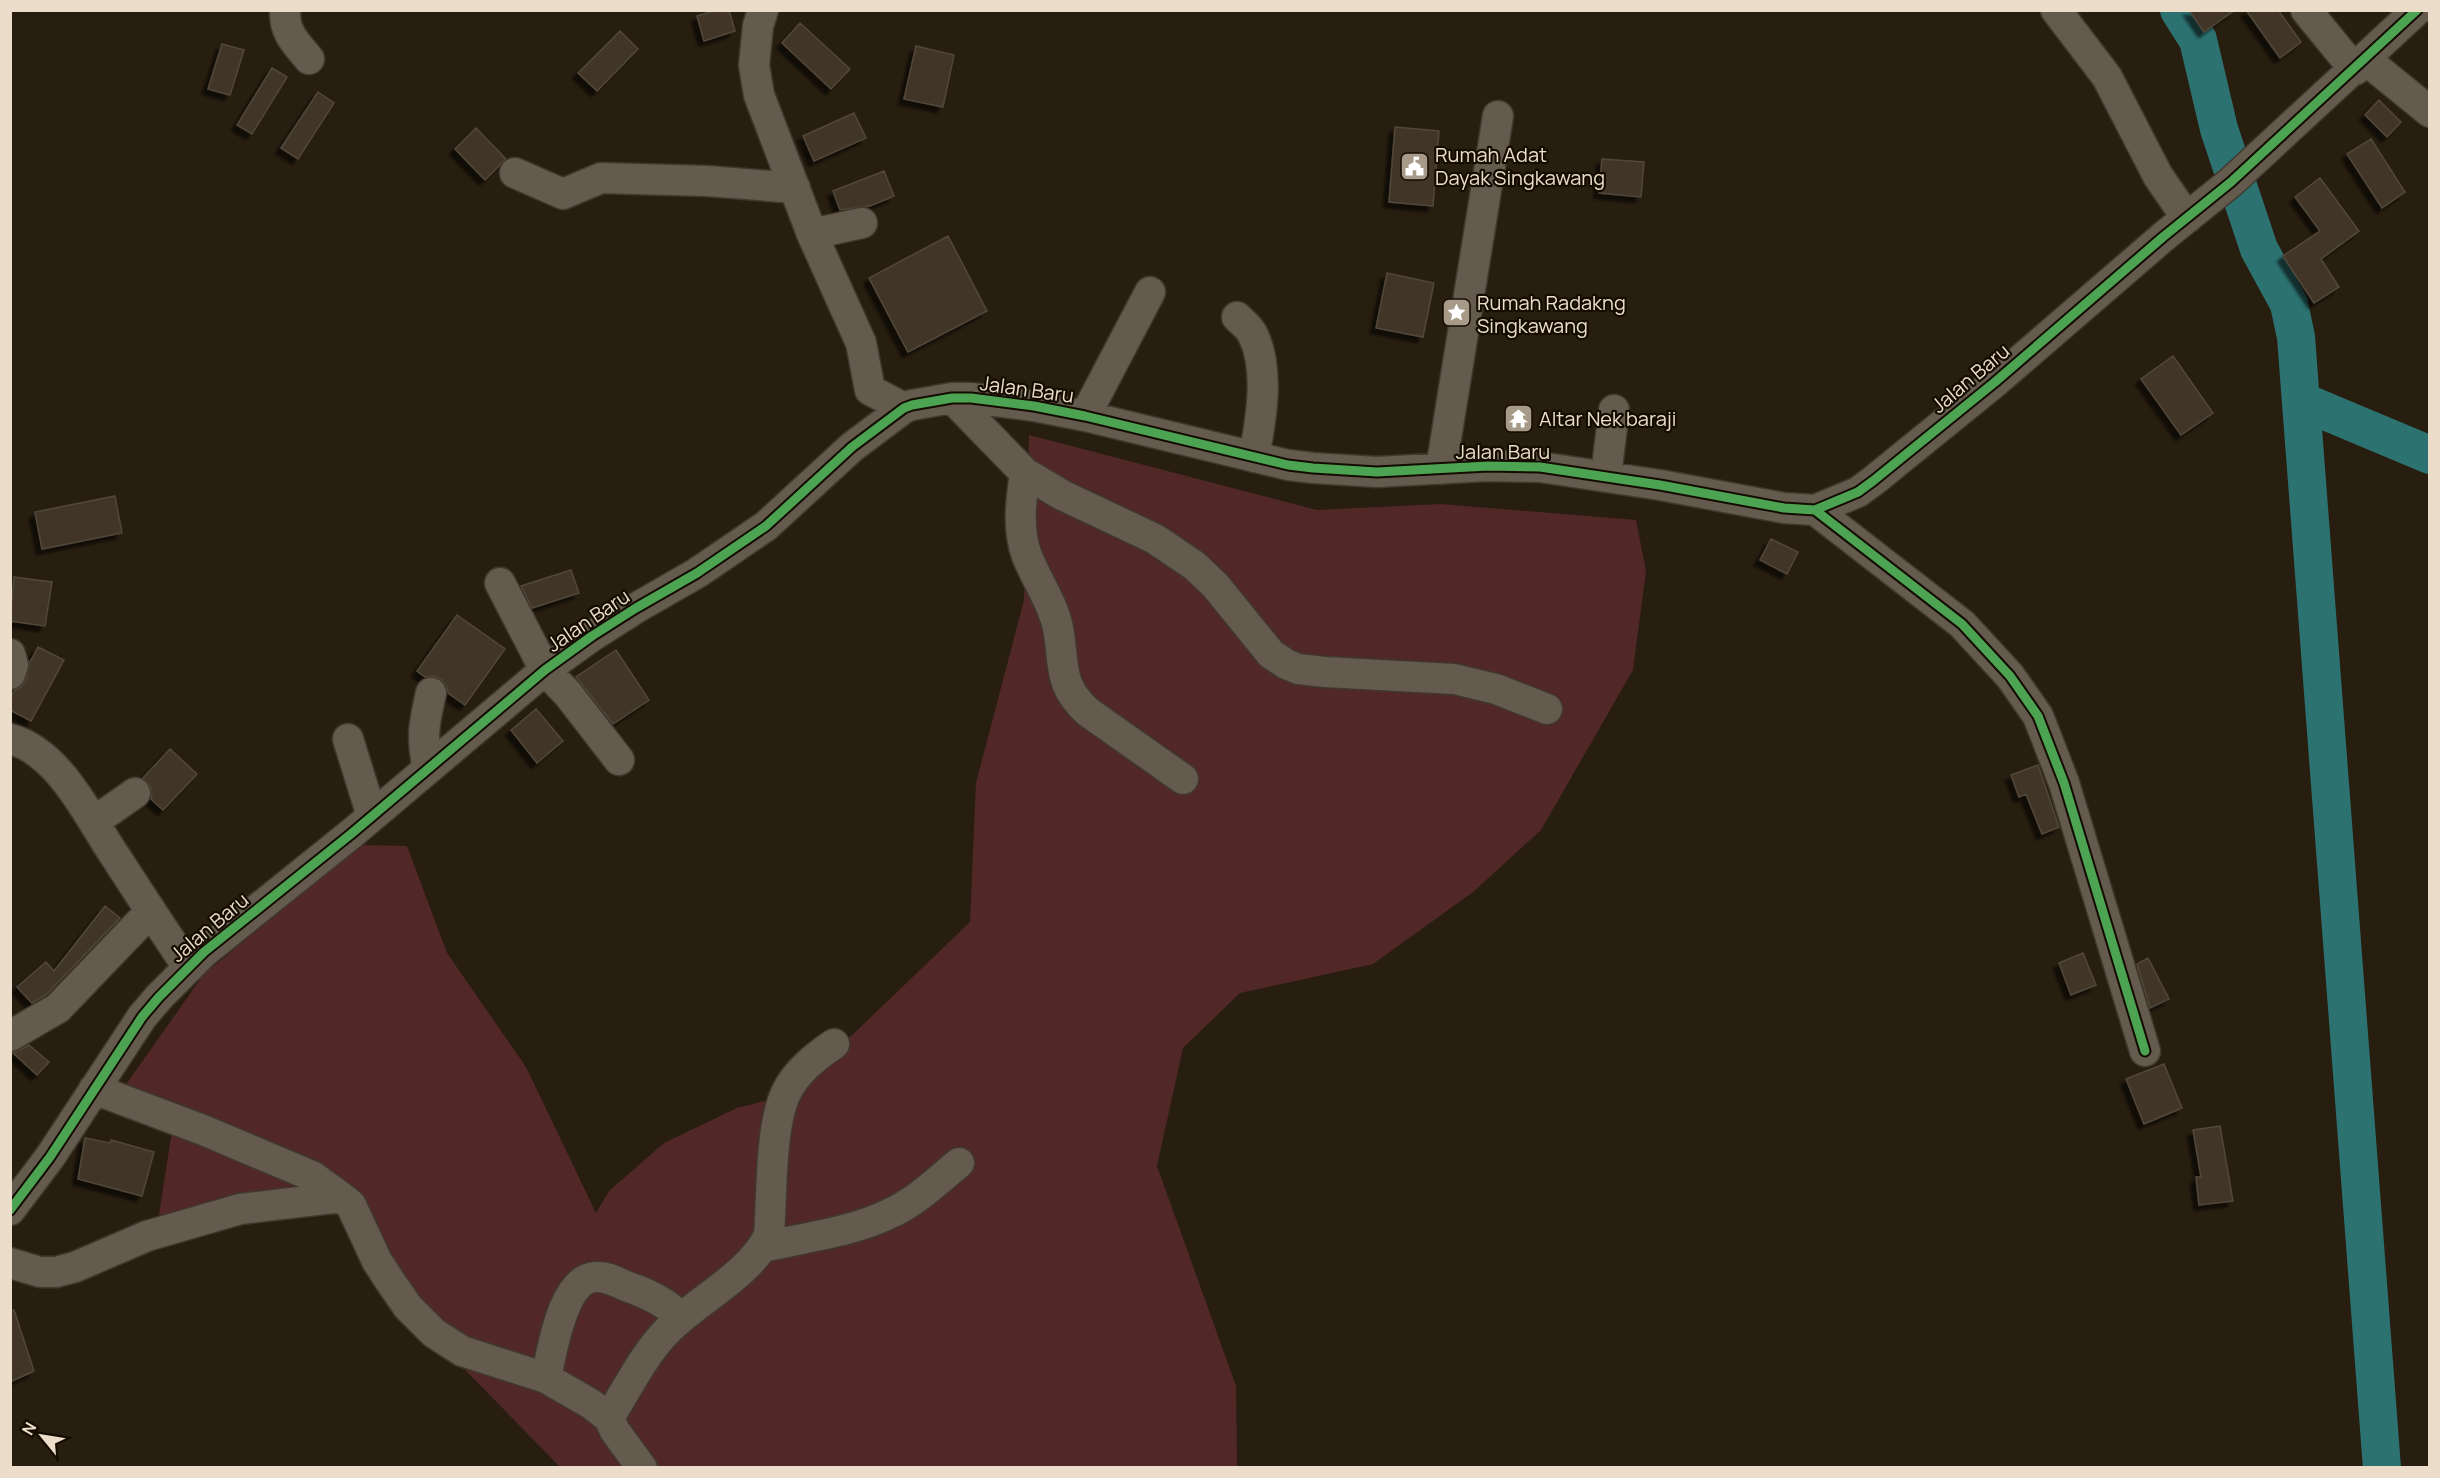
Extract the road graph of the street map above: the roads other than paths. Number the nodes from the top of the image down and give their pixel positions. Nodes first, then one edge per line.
1 (285, 10) edge
2 (763, 10) edge
3 (2056, 10) edge
4 (2306, 10) edge
5 (2416, 10) edge
6 (309, 59) dead end
7 (2360, 65) junction
8 (2430, 112) edge
9 (1498, 116) dead end
10 (515, 173) dead end
11 (795, 188) junction
12 (2187, 218) junction
13 (862, 223) dead end
14 (812, 234) junction
15 (1150, 292) dead end
16 (1237, 317) dead end
17 (870, 390) junction
18 (952, 398) junction
19 (904, 408) junction
20 (1614, 410) dead end
21 (1085, 416) junction
22 (852, 447) junction
23 (1254, 456) junction
24 (1442, 469) junction
25 (1024, 473) junction
26 (1606, 476) junction
27 (1815, 510) junction
28 (501, 583) dead end
29 (10, 654) edge
30 (545, 670) junction
31 (10, 674) edge
32 (432, 693) dead end
33 (1547, 709) dead end
34 (10, 739) edge
35 (348, 739) dead end
36 (619, 760) dead end
37 (429, 769) junction
38 (1183, 779) dead end
39 (135, 793) dead end
40 (372, 816) junction
41 (95, 821) junction
42 (151, 911) junction
43 (188, 967) junction
44 (10, 1036) edge
45 (834, 1044) dead end
46 (2145, 1051) dead end
47 (94, 1089) junction
48 (959, 1162) dead end
49 (341, 1197) junction
50 (10, 1209) edge
51 (764, 1247) junction
52 (10, 1263) edge
53 (681, 1318) junction
54 (546, 1378) junction
55 (609, 1418) junction
56 (642, 1467) edge

1 - 6 street
2 - 11 street
3 - 12 street
4 - 7 street
5 - 7 street, Jalan Baru
7 - 8 street
7 - 12 street, Jalan Baru
9 - 24 street
10 - 11 street
11 - 14 street
12 - 27 street, Jalan Baru
13 - 14 street
14 - 17 street
15 - 21 street
16 - 23 street
17 - 19 street
17 - 22 street
18 - 19 street, Jalan Baru
18 - 21 street, Jalan Baru
18 - 25 street
19 - 22 street, Jalan Baru
20 - 26 street
21 - 23 street, Jalan Baru
22 - 30 street, Jalan Baru
23 - 24 street, Jalan Baru
24 - 26 street, Jalan Baru
25 - 33 street
25 - 38 street
26 - 27 street, Jalan Baru
27 - 46 street
28 - 30 street
29 - 31 street
30 - 36 street
30 - 37 street, Jalan Baru
32 - 37 street
34 - 41 street
35 - 40 street
37 - 40 street, Jalan Baru
39 - 41 street
40 - 43 street, Jalan Baru
41 - 42 street
42 - 43 street
42 - 44 street
43 - 47 street, Jalan Baru
45 - 51 street
47 - 49 street
47 - 50 street, Jalan Baru
48 - 51 street
49 - 52 street
49 - 54 street
51 - 53 street
53 - 54 street
53 - 55 street
54 - 55 street
55 - 56 street

